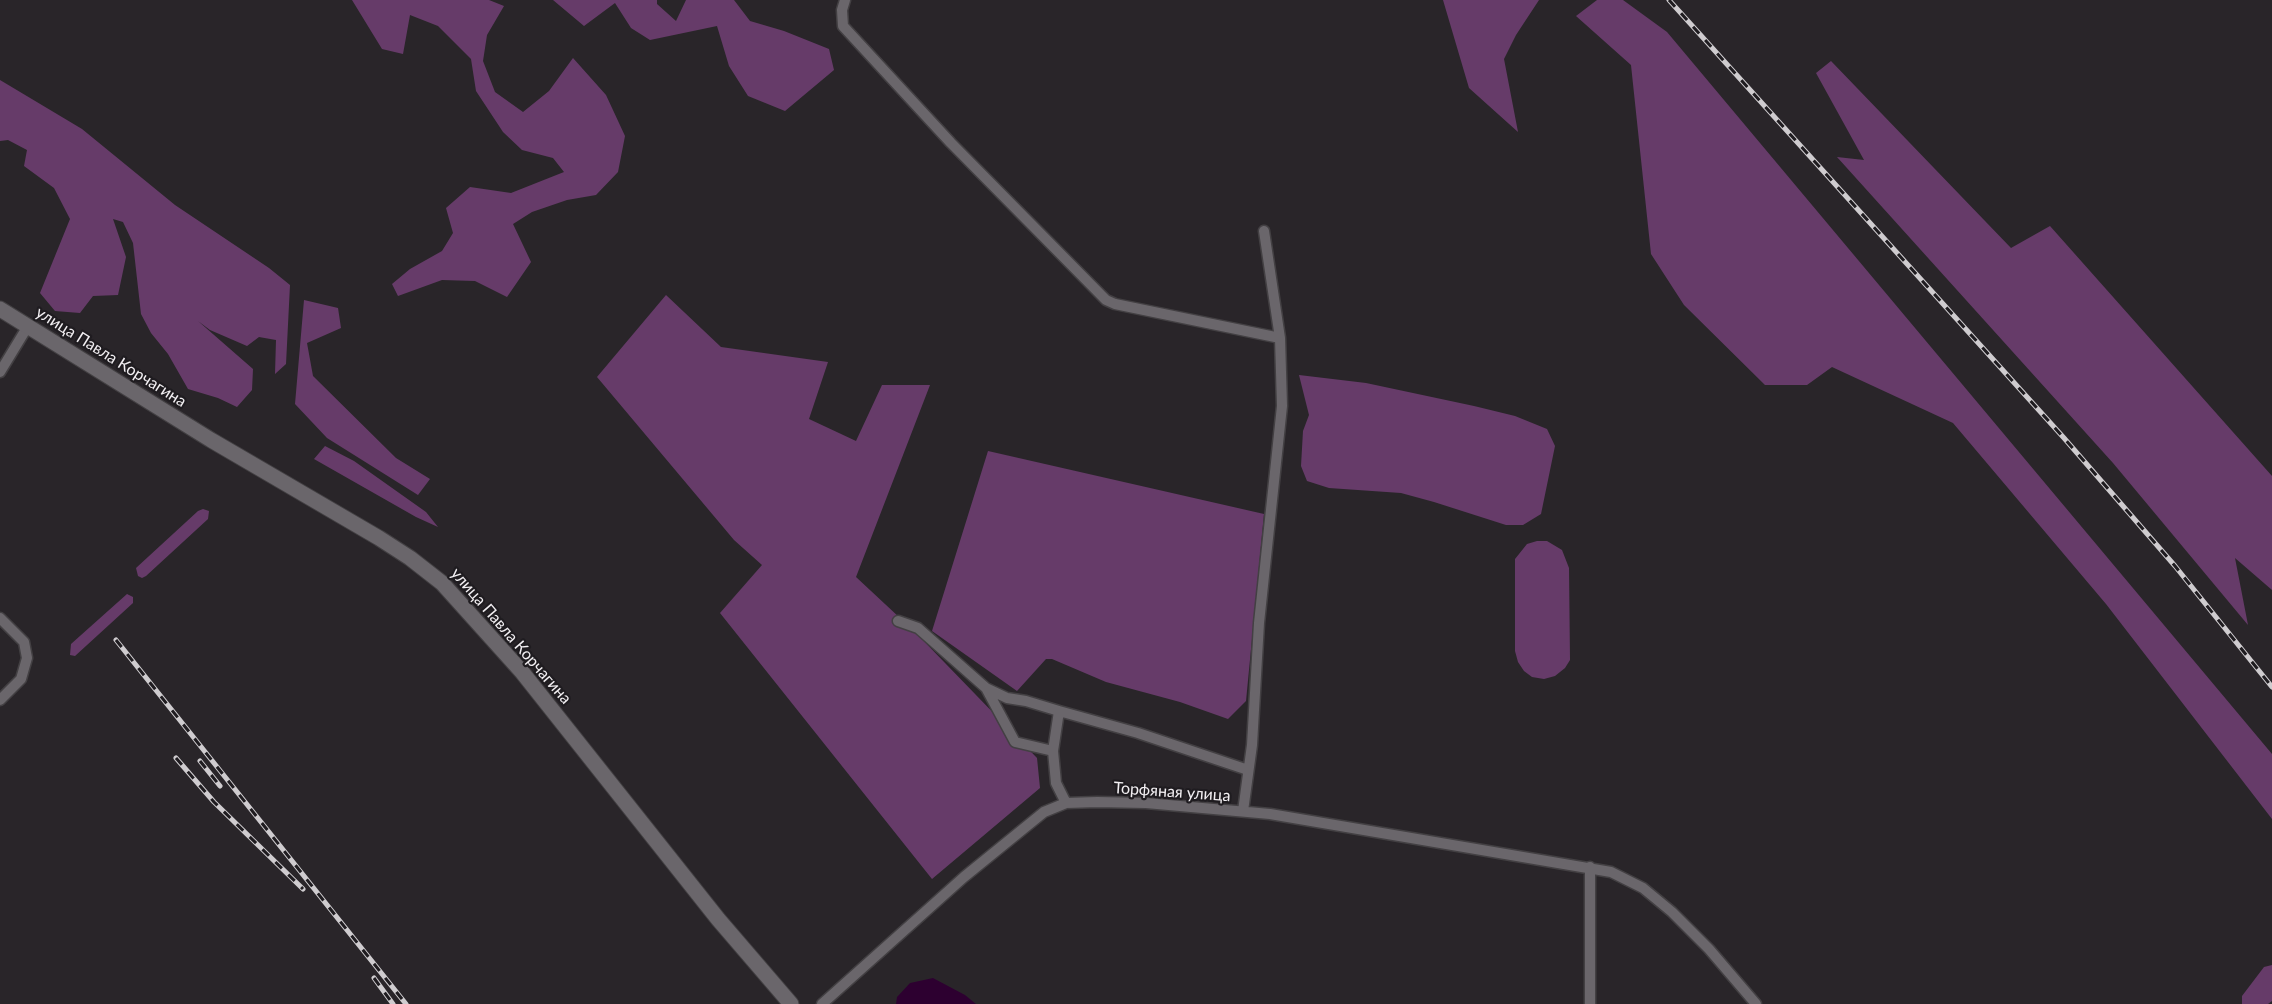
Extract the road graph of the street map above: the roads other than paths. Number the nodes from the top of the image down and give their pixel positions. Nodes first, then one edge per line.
1 (845, 0) edge
2 (1264, 231) dead end
3 (0, 309) edge
4 (28, 326) junction
5 (1280, 338) junction
6 (0, 372) edge
7 (0, 618) edge
8 (898, 621) dead end
9 (986, 688) junction
10 (0, 700) edge
11 (1059, 711) junction
12 (1053, 751) junction
13 (1248, 770) junction
14 (1066, 803) junction
15 (1243, 811) junction
16 (1590, 867) junction
17 (790, 1004) edge
18 (822, 1004) edge
19 (1590, 1004) edge
20 (1756, 1004) edge

1 - 5 street
2 - 5 street
3 - 4 main road, улица Павла Корчагина
4 - 6 street
4 - 17 main road, улица Павла Корчагина
5 - 13 street
7 - 10 street
8 - 9 street
9 - 11 street
9 - 12 street
11 - 12 street
11 - 13 street
12 - 14 street
13 - 15 street
14 - 15 street, Торфяная улица
14 - 18 street, Торфяная улица
15 - 16 street, Торфяная улица
16 - 19 street
16 - 20 street, Торфяная улица

